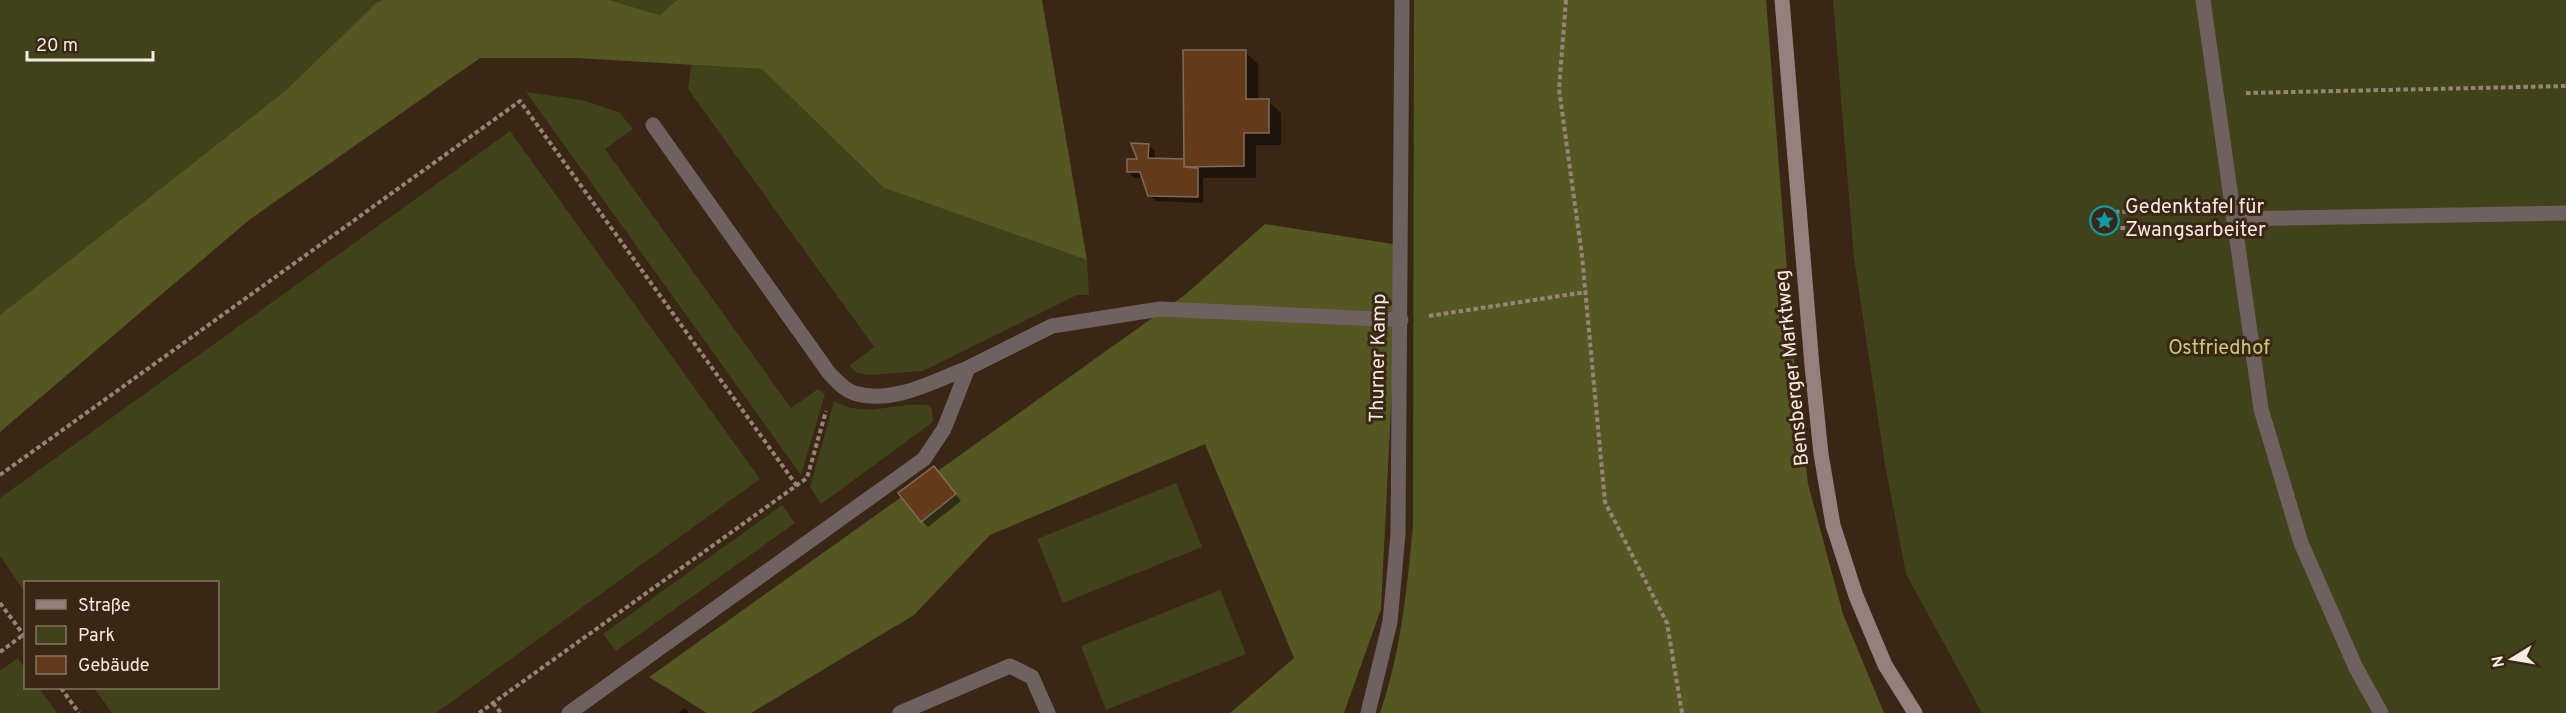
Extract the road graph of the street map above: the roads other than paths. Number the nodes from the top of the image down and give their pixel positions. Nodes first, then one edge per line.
1 (1402, 0) edge
2 (1782, 0) edge
3 (2203, 0) edge
4 (653, 125) dead end
5 (2566, 213) edge
6 (2233, 219) junction
7 (1401, 320) junction
8 (968, 368) junction
9 (569, 713) edge
10 (900, 713) edge
11 (1048, 713) edge
12 (1368, 713) edge
13 (1915, 713) edge
14 (2381, 713) edge

1 - 7 street, Thurner Kamp
2 - 13 street, Bensberger Marktweg
3 - 6 street
4 - 8 street
5 - 6 street
6 - 14 street
7 - 8 street
7 - 12 street, Thurner Kamp
8 - 9 street
10 - 11 street

